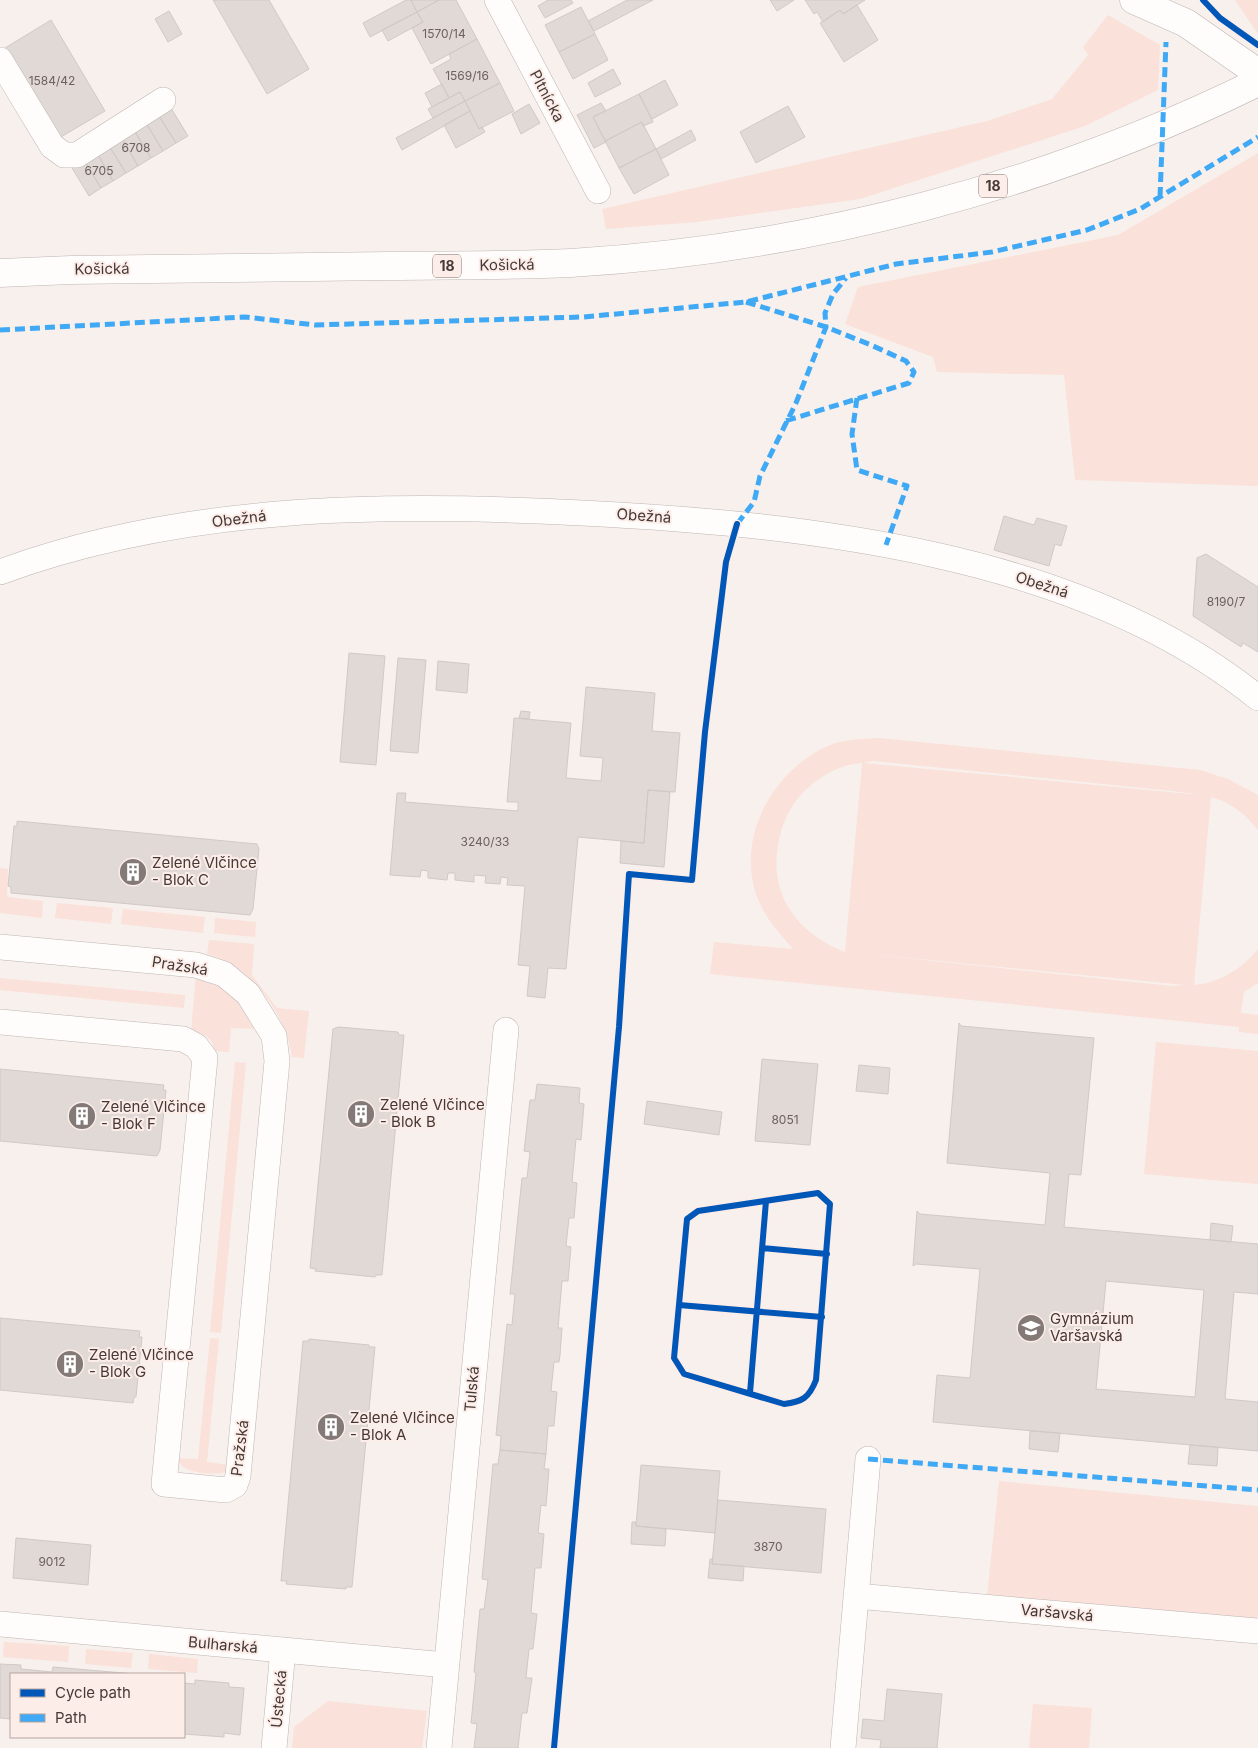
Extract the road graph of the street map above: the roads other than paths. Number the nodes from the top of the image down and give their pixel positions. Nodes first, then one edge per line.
1 (497, 0) edge
2 (1134, 0) edge
3 (1167, 0) edge
4 (1186, 23) junction
5 (0, 60) edge
6 (1258, 73) edge
7 (1258, 82) edge
8 (163, 100) dead end
9 (598, 191) dead end
10 (0, 273) edge
11 (0, 572) edge
12 (1258, 698) edge
13 (0, 947) edge
14 (0, 1022) edge
15 (506, 1030) dead end
16 (868, 1459) dead end
17 (856, 1596) junction
18 (0, 1624) edge
19 (1258, 1631) edge
20 (283, 1650) junction
21 (446, 1665) junction
22 (274, 1748) edge
23 (439, 1748) edge
24 (843, 1748) edge

1 - 9 street, Pltnícka
2 - 4 main road
3 - 4 main road
4 - 6 main road
5 - 8 street
7 - 10 main road, Košická / 18
11 - 12 street, Obežná
13 - 14 street, Pražská
15 - 21 street, Tulská
16 - 17 street
17 - 19 street, Varšavská
17 - 24 street
18 - 20 street, Bulharská
20 - 21 street, Bulharská
20 - 22 street, Ústecká
21 - 23 street, Tulská

